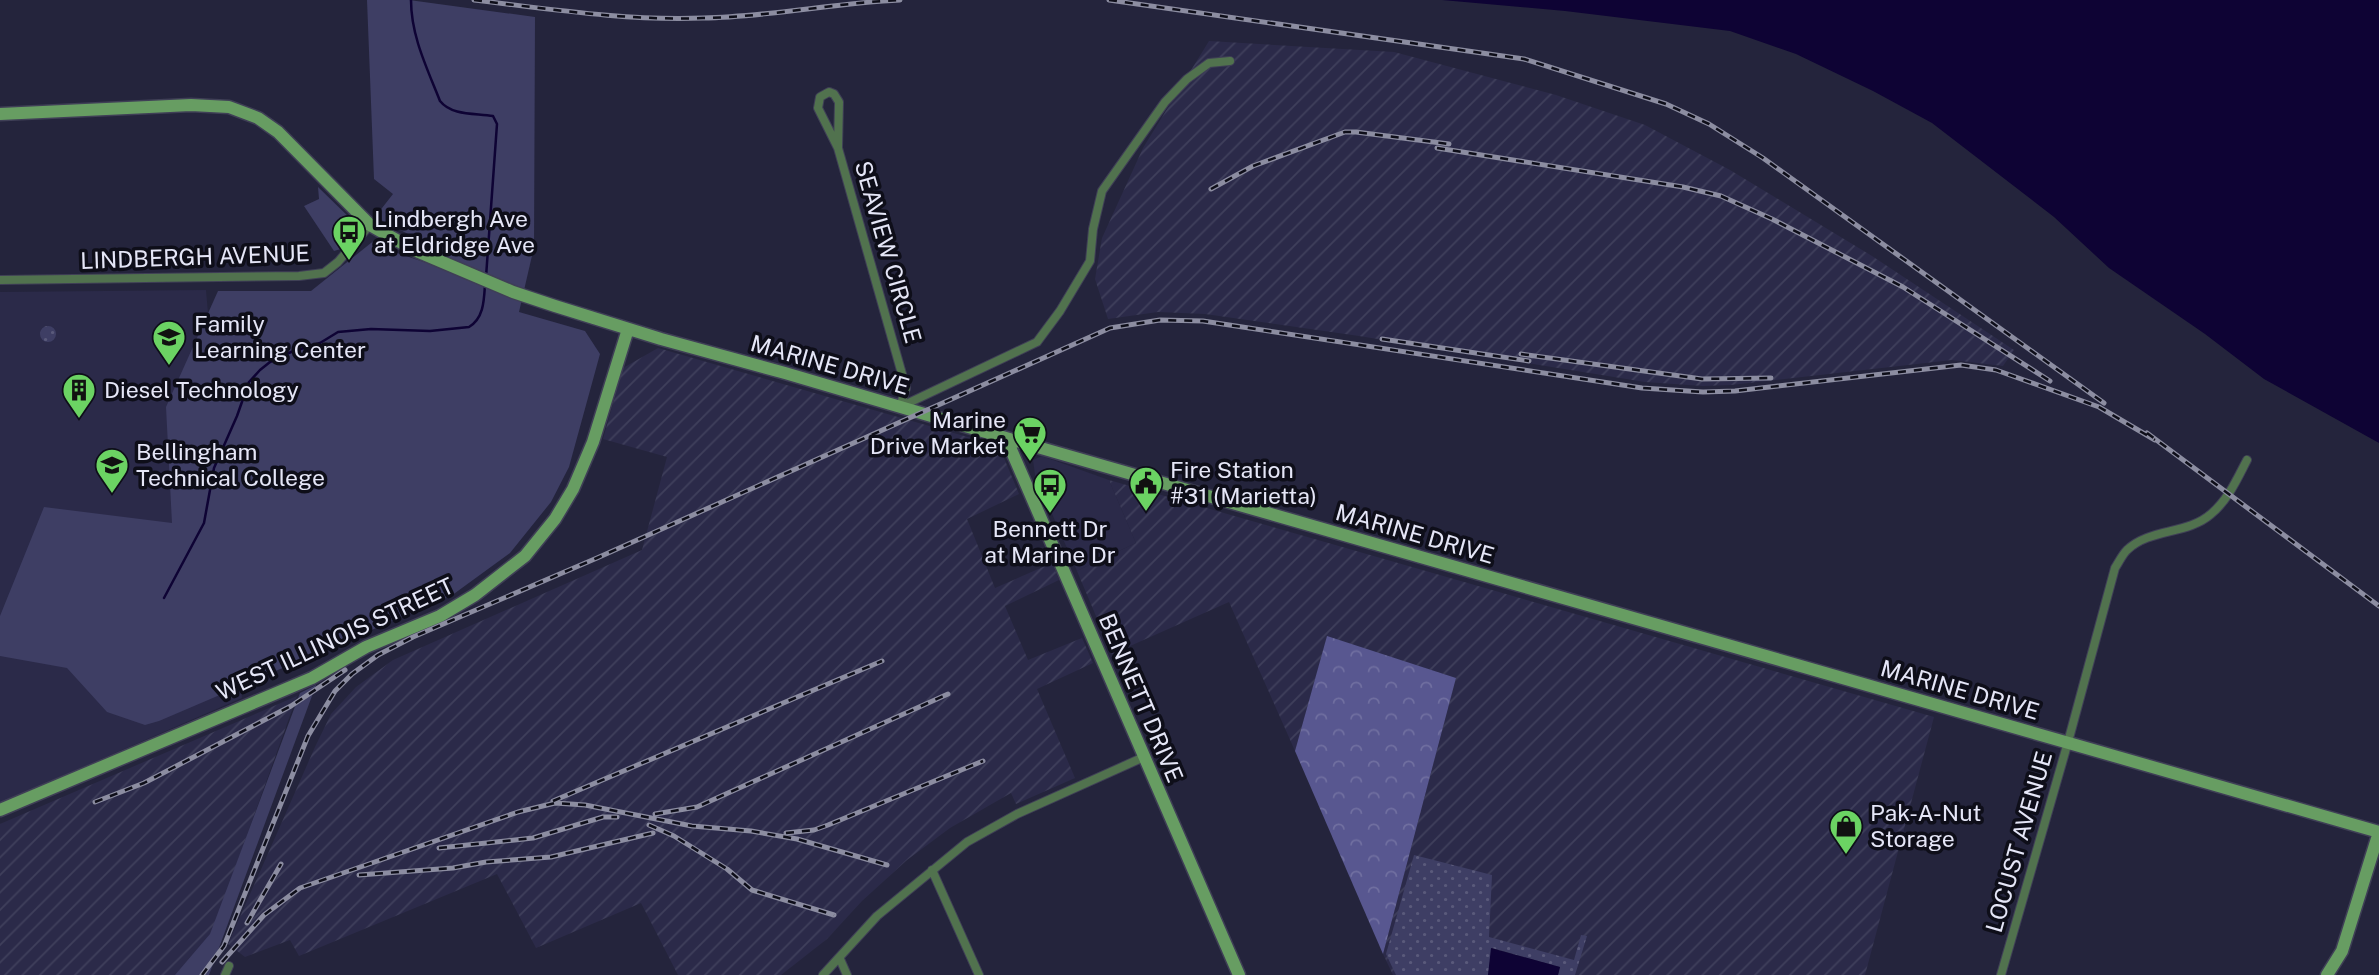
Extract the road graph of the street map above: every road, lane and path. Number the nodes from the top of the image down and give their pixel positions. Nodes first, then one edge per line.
1 (1230, 61) dead end
2 (0, 114) edge
3 (838, 148) junction
4 (369, 225) junction
5 (0, 280) edge
6 (628, 329) junction
7 (900, 407) junction
8 (1006, 438) junction
9 (2247, 460) dead end
10 (2068, 742) junction
11 (1144, 757) junction
12 (0, 810) edge
13 (2379, 832) edge
14 (932, 870) junction
15 (840, 959) junction
16 (823, 975) edge
17 (847, 975) edge
18 (979, 975) edge
19 (1239, 975) edge
20 (2001, 975) edge
21 (2327, 975) edge

1 - 7 street
2 - 4 main road, MARINE DRIVE
3 - 3 street, SEAVIEW CIRCLE
3 - 7 street, SEAVIEW CIRCLE
4 - 5 street, LINDBERGH AVENUE
4 - 6 main road, MARINE DRIVE
6 - 7 main road, MARINE DRIVE
6 - 12 main road, WEST ILLINOIS STREET
7 - 8 main road, MARINE DRIVE
8 - 10 main road, MARINE DRIVE
8 - 11 main road, BENNETT DRIVE
9 - 10 street, LOCUST AVENUE
10 - 13 main road, MARINE DRIVE
10 - 20 street, LOCUST AVENUE
11 - 14 street
11 - 19 main road, BENNETT DRIVE
13 - 21 main road
14 - 15 street
14 - 18 street
15 - 16 street
15 - 17 street

